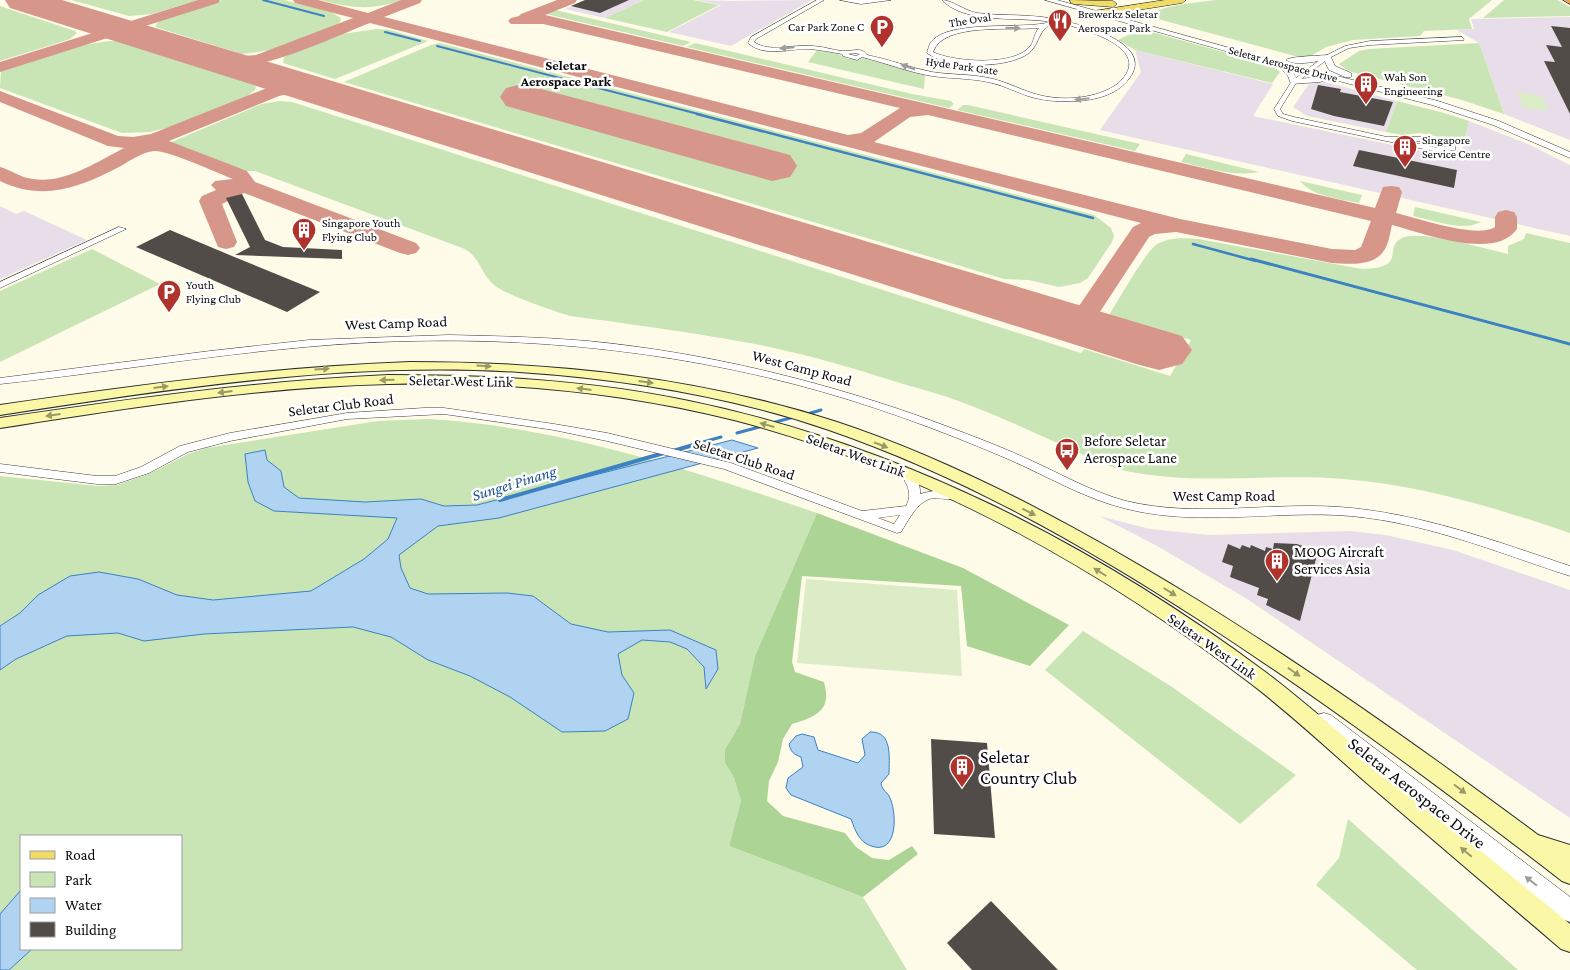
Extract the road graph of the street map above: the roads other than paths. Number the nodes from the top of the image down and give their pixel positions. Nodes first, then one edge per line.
1 (821, 0) edge
2 (842, 0) edge
3 (888, 0) edge
4 (945, 0) edge
5 (1049, 0) edge
6 (1182, 0) edge
7 (1072, 1) edge
8 (1148, 3) edge
9 (1125, 4) junction
10 (1083, 11) joint
11 (1096, 11) junction
12 (1109, 12) junction
13 (1142, 20) junction
14 (1058, 21) junction
15 (1044, 26) junction
16 (1029, 28) junction
17 (1038, 31) junction
18 (1424, 40) junction
19 (1327, 57) junction
20 (1283, 62) junction
21 (1311, 69) junction
22 (1346, 78) junction
23 (1294, 82) junction
24 (1388, 139) junction
25 (1570, 147) edge
26 (1570, 155) edge
27 (122, 230) dead end
28 (0, 286) edge
29 (0, 381) edge
30 (78, 399) junction
31 (153, 400) junction
32 (0, 410) edge
33 (0, 423) edge
34 (0, 468) edge
35 (906, 473) junction
36 (954, 495) junction
37 (912, 507) junction
38 (861, 515) junction
39 (1570, 571) edge
40 (1260, 679) junction
41 (1528, 841) junction
42 (1570, 856) edge
43 (1570, 873) edge
44 (1570, 911) edge
45 (1570, 940) edge

14 -> 1 street, Hyde Park Gate
2 - 3 street
4 - 14 street, Hyde Park Gate
5 - 10 street
6 - 8 main road
7 - 9 main road
7 - 11 street, Seletar Aerospace Drive
8 - 9 main road
8 - 12 main road
8 - 13 main road
9 - 11 main road
10 - 11 main road
11 - 12 main road
11 - 20 street, Seletar Aerospace Drive
12 - 13 street, Seletar Aerospace Drive
13 - 20 street, Seletar Aerospace Drive
14 - 15 street, The Oval
15 - 16 street, The Oval
15 - 17 street, The Oval
16 - 17 street, The Oval
17 -> 16 street, The Oval
18 - 18 street
18 - 19 street
19 - 20 street
19 - 21 street
19 - 22 street
20 - 21 street, Seletar Aerospace Drive
20 - 23 street
21 - 22 street, Seletar Aerospace Drive
21 - 23 street
22 - 23 street
22 - 25 street, Seletar Aerospace Drive
22 - 26 street, Seletar Aerospace Drive
23 - 24 street
24 - 24 street
27 - 28 street
29 - 39 street, West Camp Road
30 - 31 main road
30 - 32 main road, Seletar West Link
30 -> 41 main road, Seletar West Link
31 -> 33 main road, Seletar West Link
35 -> 31 main road, Seletar West Link
34 - 38 street, Seletar Club Road
35 - 36 main road, Seletar West Link
35 - 37 street
36 - 37 street, Seletar Club Road
40 -> 36 main road, Seletar West Link
37 - 38 street, Seletar Club Road
37 - 38 street, Seletar Club Road
44 -> 40 street, Seletar Aerospace Drive
45 -> 40 main road, Seletar West Link
41 - 42 main road
41 - 43 main road, Seletar West Link

